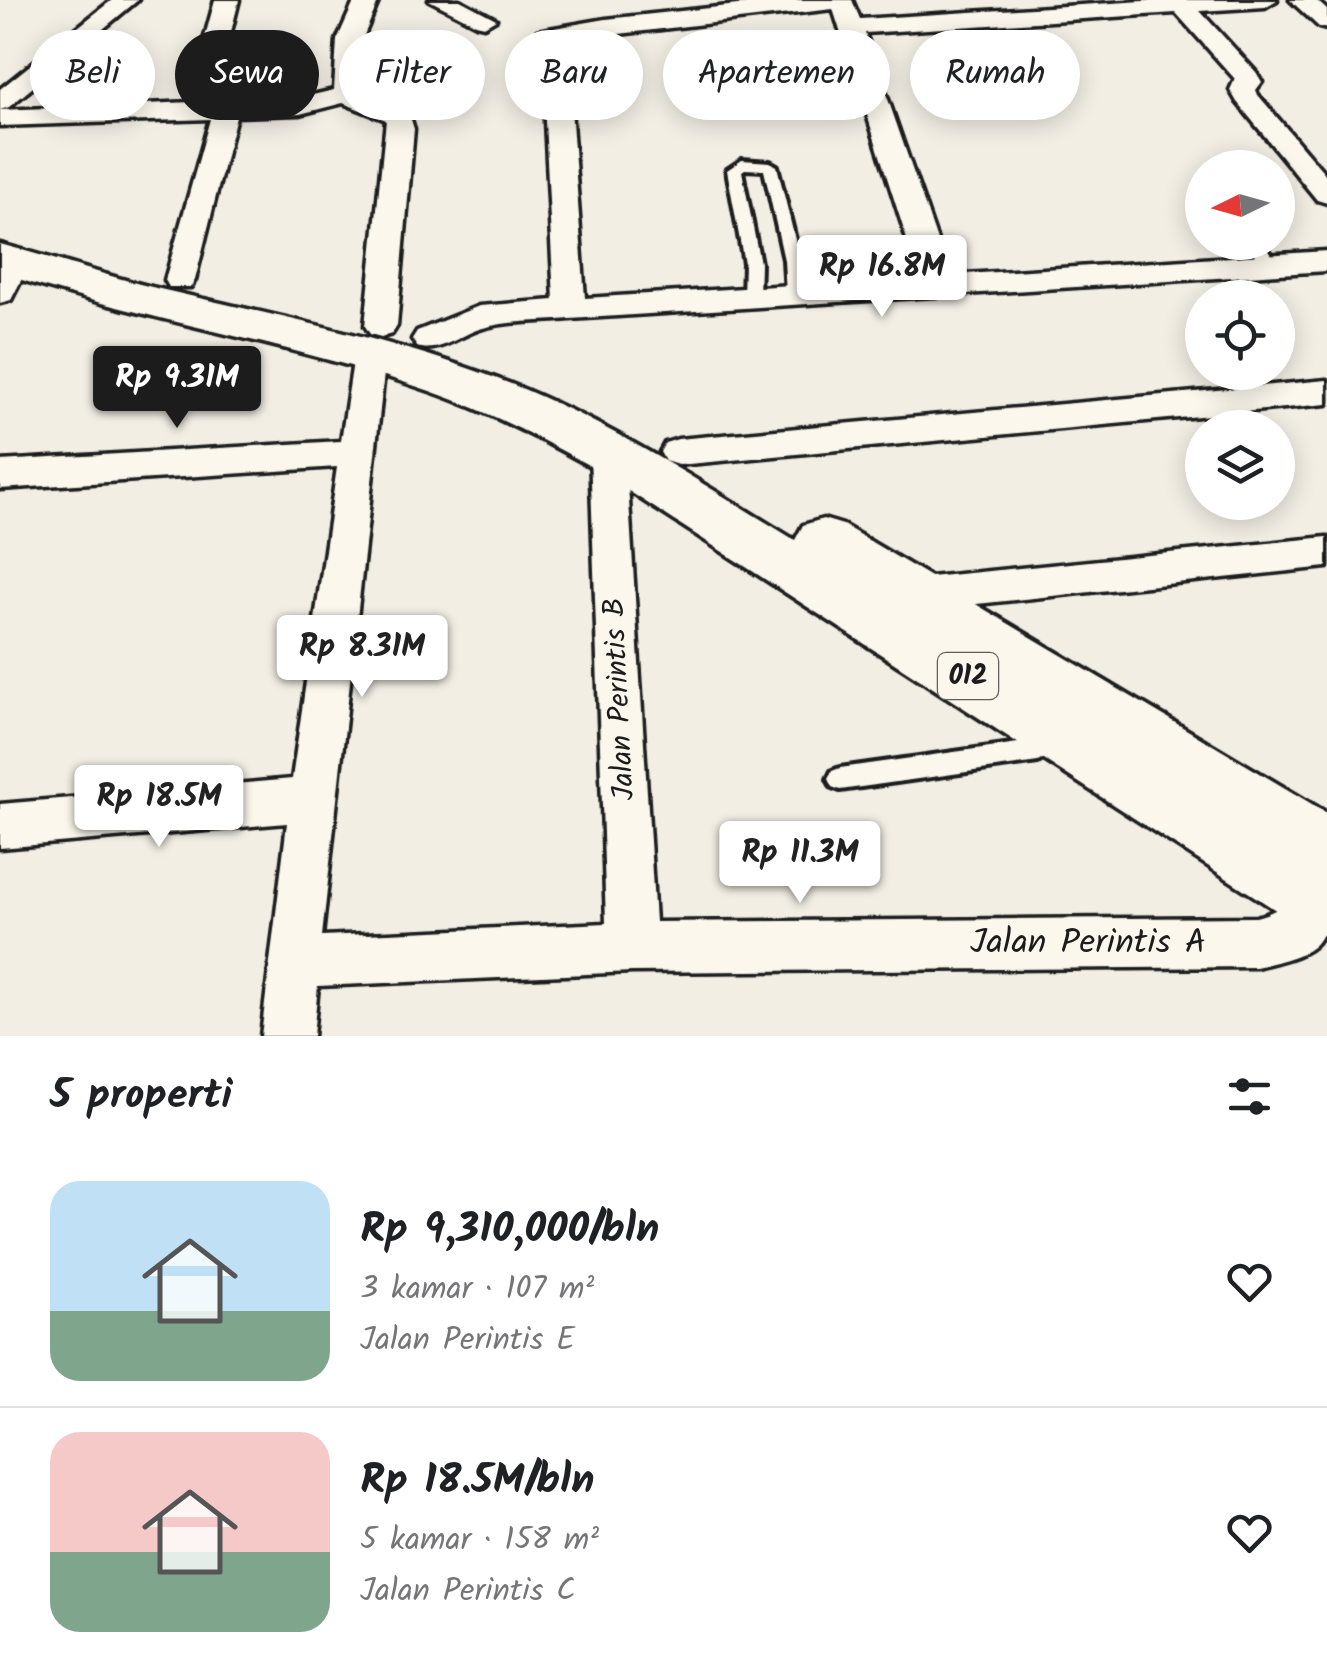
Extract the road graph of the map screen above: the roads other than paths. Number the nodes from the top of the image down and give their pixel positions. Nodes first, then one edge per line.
1 (126, 0) edge
2 (227, 0) edge
3 (367, 0) edge
4 (441, 0) edge
5 (841, 0) edge
6 (1265, 0) edge
7 (1302, 0) edge
8 (1179, 3) edge
9 (604, 13) edge
10 (484, 19) dead end
11 (1327, 22) edge
12 (853, 27) junction
13 (220, 30) edge
14 (351, 30) edge
15 (0, 102) edge
16 (175, 112) edge
17 (0, 118) edge
18 (215, 120) edge
19 (399, 120) edge
20 (1327, 194) edge
21 (1295, 258) edge
22 (4, 260) edge
23 (1193, 260) edge
24 (1327, 262) edge
25 (180, 280) junction
26 (937, 286) junction
27 (794, 294) junction
28 (750, 297) junction
29 (570, 309) junction
30 (393, 340) junction
31 (1327, 392) edge
32 (608, 452) junction
33 (678, 452) junction
34 (357, 453) junction
35 (0, 475) edge
36 (1327, 552) edge
37 (910, 595) junction
38 (1060, 734) junction
39 (840, 779) dead end
40 (312, 800) junction
41 (0, 826) edge
42 (1325, 884) edge
43 (632, 947) junction
44 (298, 962) junction
45 (288, 1036) edge

1 - 15 street
2 - 13 street
3 - 14 street
4 - 10 street
5 - 9 street
5 - 12 street
6 - 8 street
7 - 11 street
8 - 12 street
8 - 20 street
9 - 29 street
12 - 26 street
16 - 17 street
18 - 25 street
19 - 30 street
21 - 24 street
22 - 25 main road, 012
22 - 30 main road, 012
23 - 26 street
25 - 30 main road, 012
26 - 27 street
27 - 28 street
27 - 28 lane
28 - 29 street
29 - 30 street
30 - 32 main road, 012
30 - 33 main road, 012
30 - 34 street
31 - 33 street
32 - 38 main road, 012
32 - 43 street, Jalan Perintis B
33 - 37 main road, 012
34 - 35 street
34 - 40 street
36 - 37 street
37 - 42 main road, 012
38 - 39 lane
38 - 42 main road, 012
40 - 41 street
40 - 44 street
42 - 43 street, Jalan Perintis A
43 - 44 street, Jalan Perintis A
44 - 45 street

